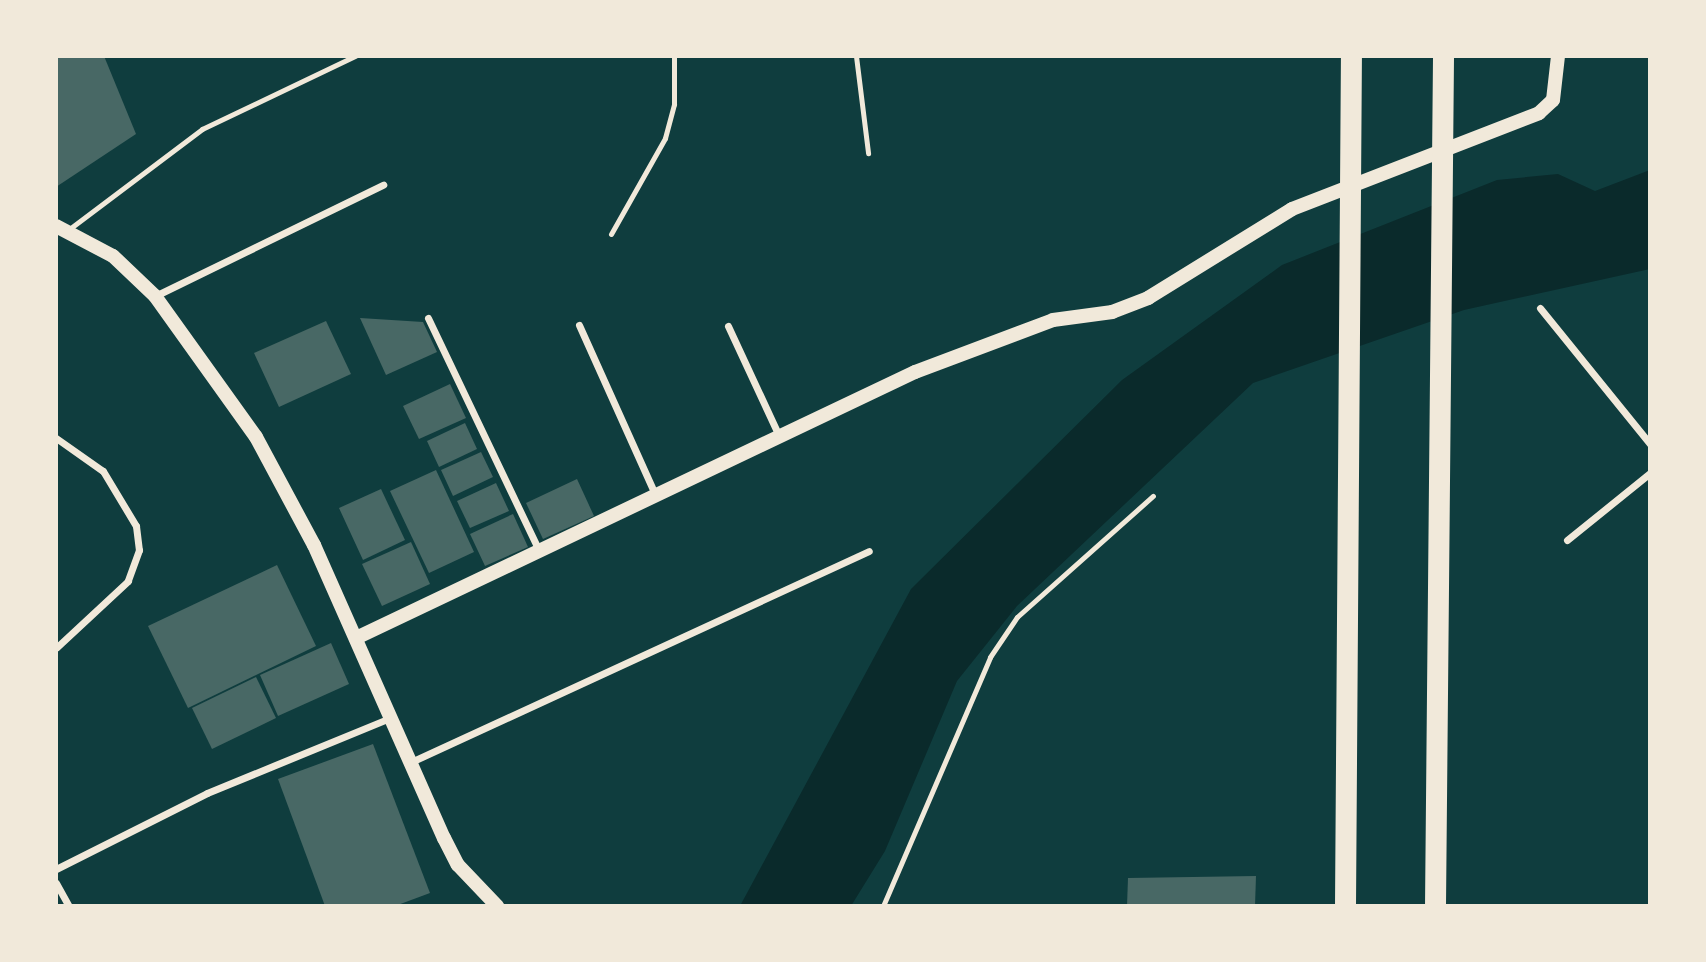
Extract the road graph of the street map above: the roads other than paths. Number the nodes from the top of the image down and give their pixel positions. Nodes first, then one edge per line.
1 (355, 56) edge
2 (674, 56) edge
3 (856, 56) edge
4 (1351, 56) edge
5 (1443, 56) edge
6 (1558, 56) edge
7 (868, 153) dead end
8 (383, 185) dead end
9 (62, 228) edge
10 (611, 234) dead end
11 (155, 296) junction
12 (1540, 308) dead end
13 (428, 318) dead end
14 (579, 325) dead end
15 (728, 326) dead end
16 (56, 438) edge
17 (780, 438) junction
18 (1650, 444) edge
19 (1650, 473) edge
20 (656, 496) junction
21 (1153, 496) dead end
22 (1567, 540) dead end
23 (539, 551) junction
24 (869, 551) dead end
25 (356, 638) junction
26 (56, 648) edge
27 (392, 718) junction
28 (411, 762) junction
29 (56, 869) edge
30 (56, 883) edge
31 (69, 906) edge
32 (497, 906) edge
33 (883, 906) edge
34 (1345, 906) edge
35 (1435, 906) edge

1 - 9 lane
2 - 10 lane
3 - 7 lane
4 - 34 highway
5 - 35 highway
6 - 17 main road
8 - 11 street
9 - 11 main road
11 - 25 main road
12 - 18 street
13 - 23 street
14 - 20 street
15 - 17 street
16 - 26 street
17 - 20 main road
19 - 22 street
20 - 23 main road
21 - 33 lane
23 - 25 main road
24 - 28 street
25 - 27 main road
27 - 28 main road
27 - 29 street
28 - 32 main road
30 - 31 street

